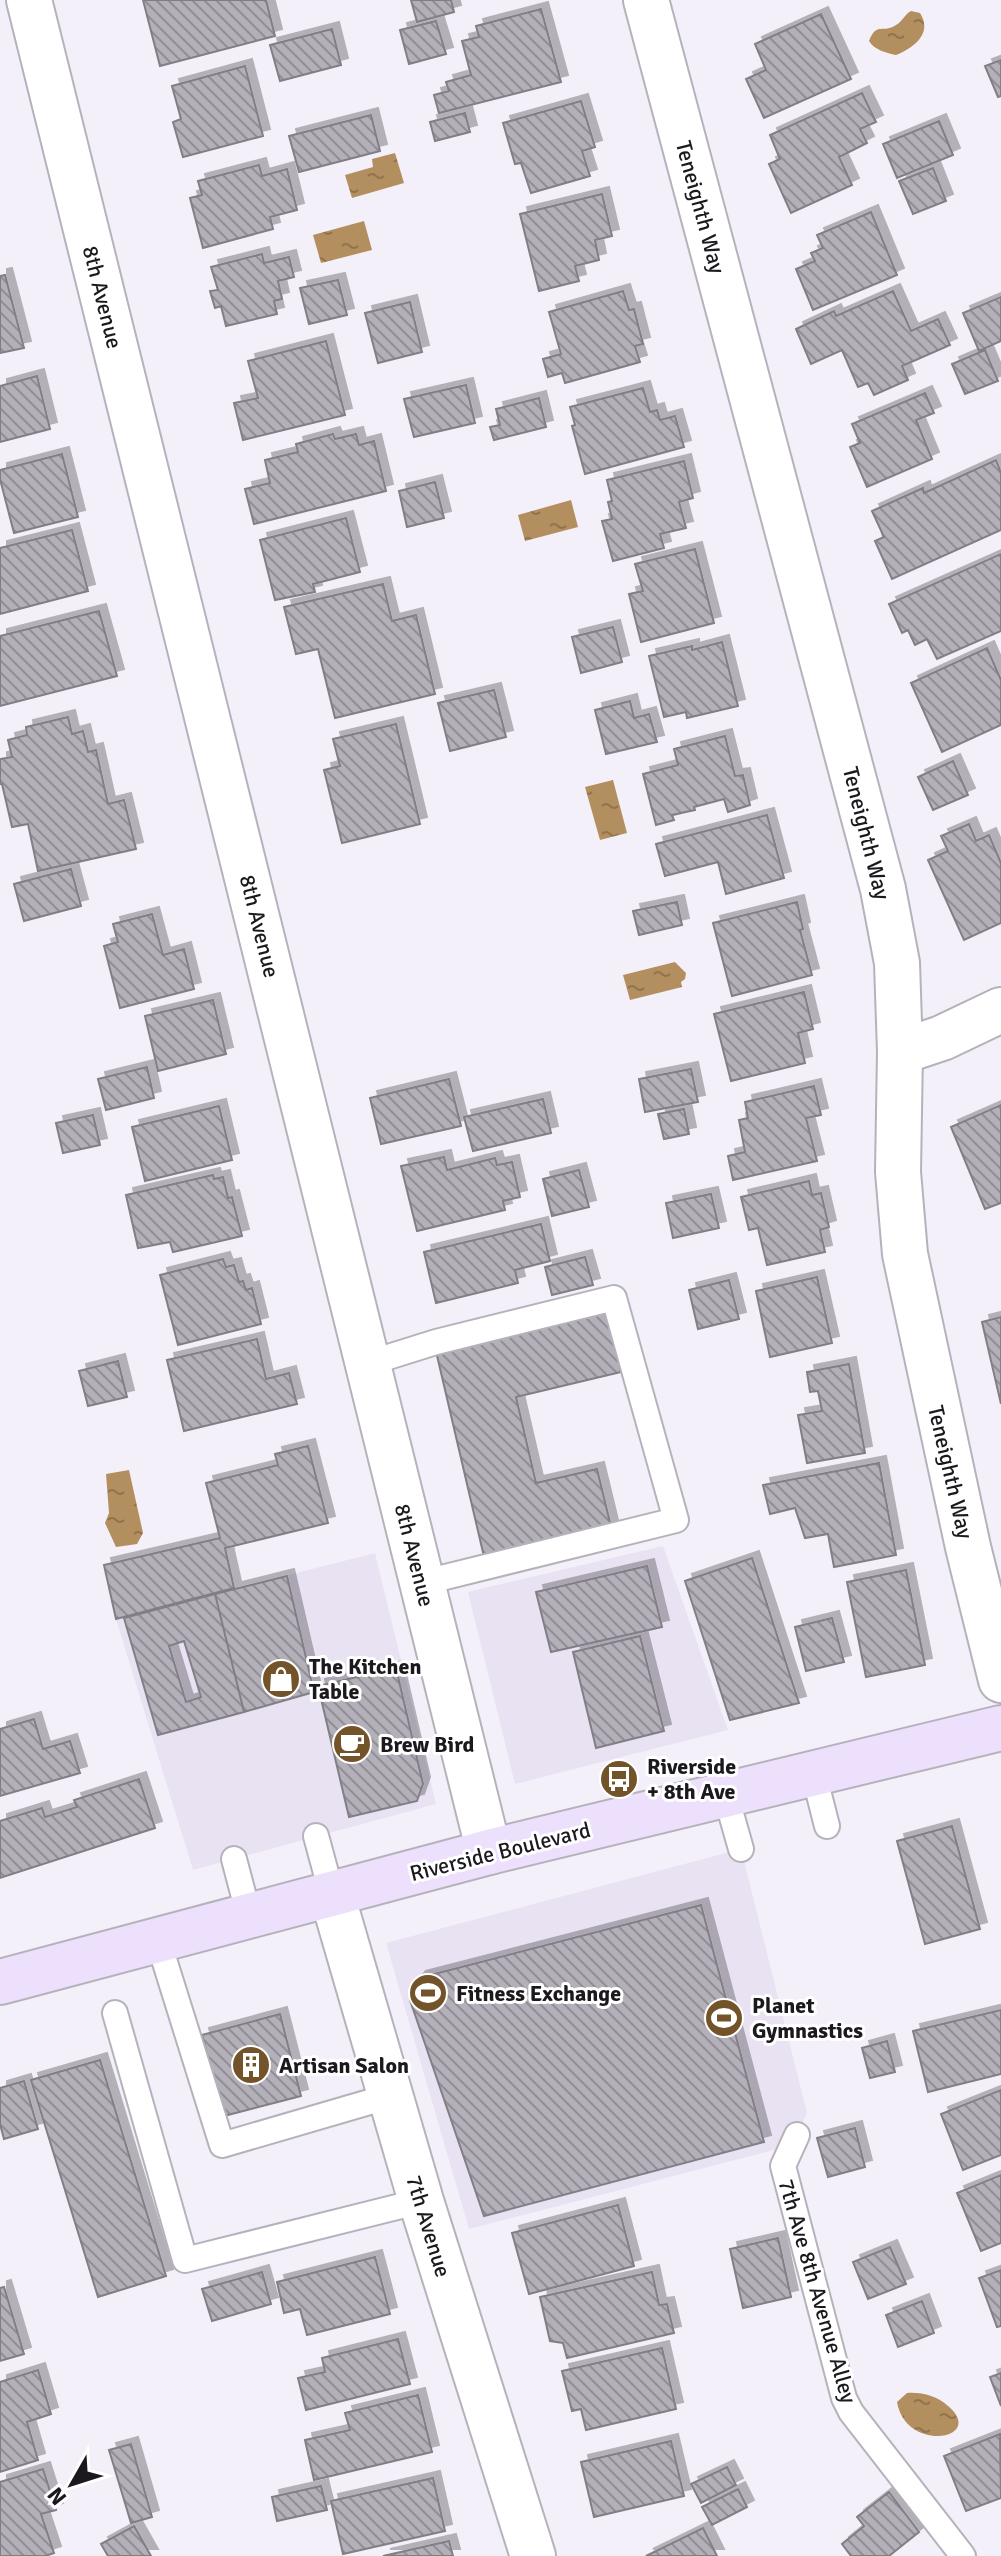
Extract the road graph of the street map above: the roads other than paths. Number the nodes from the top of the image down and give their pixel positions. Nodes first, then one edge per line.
1 (29, 0) edge
2 (646, 0) edge
3 (1001, 1010) edge
4 (900, 1052) junction
5 (369, 1363) junction
6 (421, 1583) junction
7 (1001, 1680) edge
8 (1001, 1728) edge
9 (814, 1775) junction
10 (726, 1796) junction
11 (827, 1826) dead end
12 (316, 1836) dead end
13 (741, 1849) dead end
14 (489, 1852) junction
15 (234, 1859) dead end
16 (332, 1895) junction
17 (249, 1916) junction
18 (158, 1940) junction
19 (0, 1982) edge
20 (115, 2013) dead end
21 (390, 2096) junction
22 (797, 2135) dead end
23 (421, 2201) junction
24 (533, 2556) edge
25 (963, 2556) edge

1 - 5 street, 8th Avenue
2 - 4 street, Teneighth Way
3 - 4 street
4 - 7 street, Teneighth Way
5 - 6 street, 8th Avenue
5 - 6 lane
6 - 14 street, 8th Avenue
8 - 9 main road, Riverside Boulevard
9 - 10 main road, Riverside Boulevard
9 - 11 lane
10 - 13 lane
10 - 14 main road, Riverside Boulevard
12 - 16 lane
14 - 16 main road, Riverside Boulevard
15 - 17 lane
16 - 17 main road, Riverside Boulevard
16 - 21 street, 7th Avenue
17 - 18 main road, Riverside Boulevard
18 - 19 main road, Riverside Boulevard
18 - 21 lane
20 - 23 lane
21 - 23 street, 7th Avenue
22 - 25 lane, 7th Ave 8th Avenue Alley
23 - 24 street, 7th Avenue

